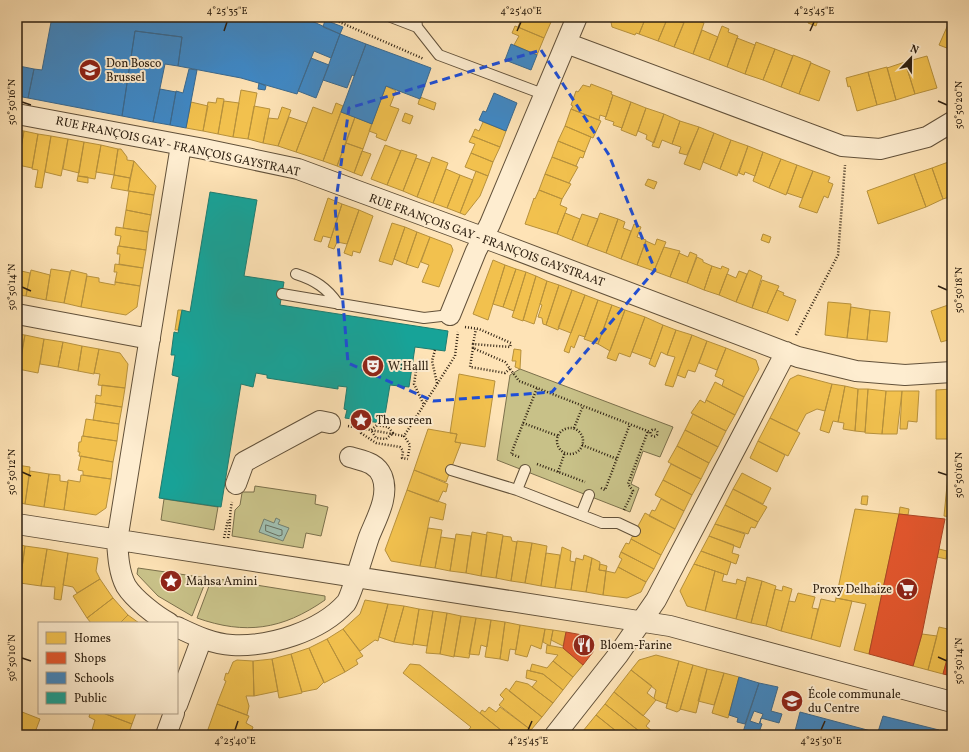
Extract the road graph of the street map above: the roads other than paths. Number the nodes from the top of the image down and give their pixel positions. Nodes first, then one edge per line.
1 (392, 17) edge
2 (577, 17) edge
3 (416, 22) edge
4 (566, 43) junction
5 (543, 94) junction
6 (17, 114) edge
7 (952, 122) edge
8 (181, 145) junction
9 (482, 238) junction
10 (296, 274) dead end
11 (282, 294) dead end
12 (338, 304) junction
13 (17, 314) edge
14 (450, 315) joint
15 (150, 339) junction
16 (790, 345) junction
17 (952, 372) edge
18 (335, 424) road end
19 (350, 457) dead end
20 (451, 470) dead end
21 (525, 470) dead end
22 (517, 490) junction
23 (234, 491) road end
24 (589, 495) dead end
25 (581, 515) junction
26 (17, 524) edge
27 (635, 531) dead end
28 (117, 541) junction
29 (355, 576) junction
30 (168, 622) edge
31 (641, 622) junction
32 (178, 627) edge
33 (202, 638) junction
34 (178, 702) edge
35 (952, 702) edge
36 (174, 714) edge
37 (166, 735) edge
38 (555, 735) edge

1 - 3 lane
2 - 4 street
3 - 5 lane
4 - 5 street
4 - 7 street
5 - 9 street
6 - 8 street, RUE FRANÇOIS GAY - FRANÇOIS GAYSTRAAT
8 - 9 street, RUE FRANÇOIS GAY - FRANÇOIS GAYSTRAAT
8 - 15 street
9 - 14 street
9 - 16 street, RUE FRANÇOIS GAY - FRANÇOIS GAYSTRAAT
10 - 12 lane
11 - 12 lane
12 - 14 lane
13 - 15 street
15 - 28 street
16 - 17 street, RUE FRANÇOIS GAY - FRANÇOIS GAYSTRAAT
16 - 31 street
18 - 23 street
19 - 29 street
20 - 22 lane
21 - 22 lane
22 - 25 lane
24 - 25 lane
25 - 27 lane
26 - 28 street
28 - 29 street
28 - 30 street
29 - 31 street
29 - 33 street
31 - 35 street
31 - 38 street
32 - 33 street
33 - 34 street
36 - 37 street

